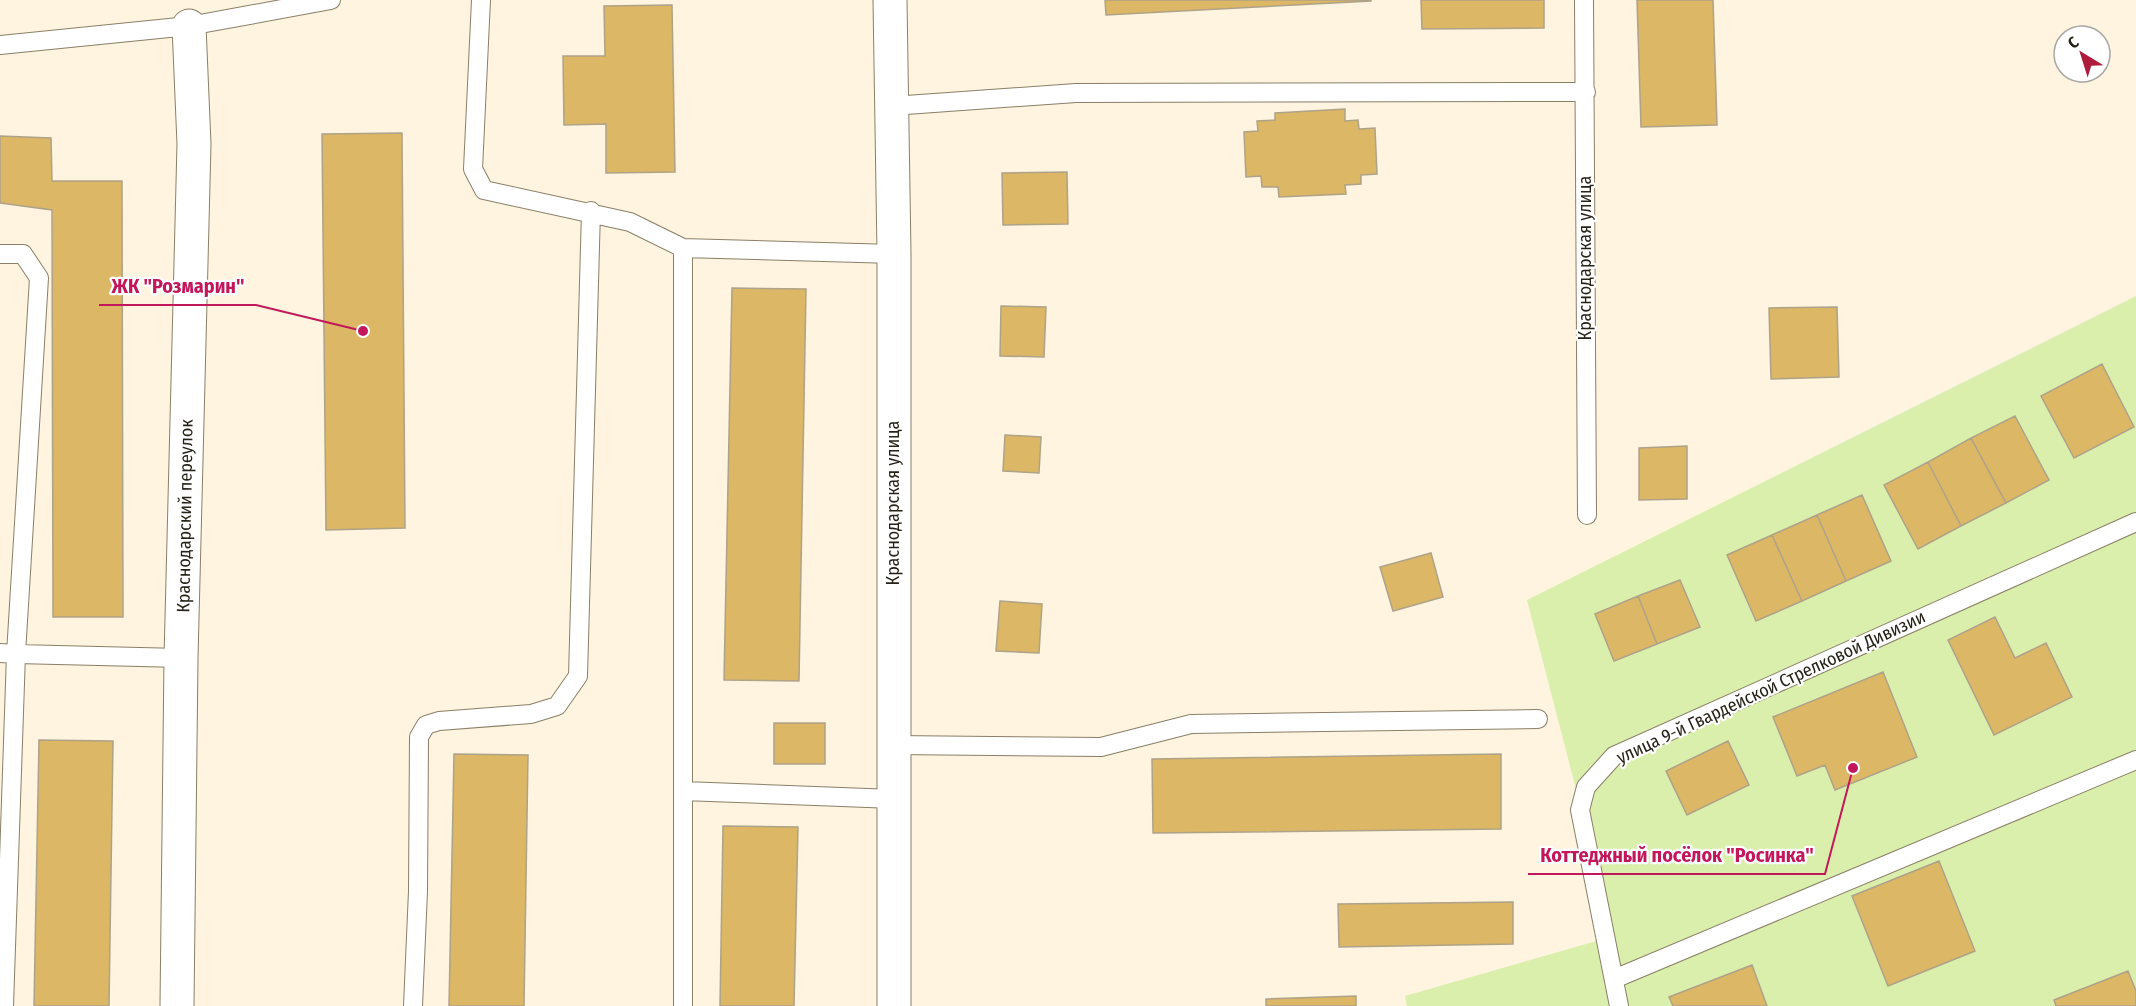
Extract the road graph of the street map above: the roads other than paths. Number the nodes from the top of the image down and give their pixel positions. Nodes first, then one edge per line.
1 (331, 0) edge
2 (481, 0) edge
3 (890, 0) edge
4 (1584, 0) edge
5 (189, 26) junction
6 (0, 45) edge
7 (1586, 92) junction
8 (892, 106) junction
9 (591, 212) junction
10 (683, 248) junction
11 (0, 254) edge
12 (894, 254) junction
13 (1587, 515) dead end
14 (2136, 522) edge
15 (8, 654) edge
16 (181, 658) junction
17 (1538, 719) dead end
18 (893, 745) junction
19 (2136, 760) edge
20 (683, 791) junction
21 (894, 800) junction
22 (1614, 979) junction
23 (4, 1006) edge
24 (177, 1006) edge
25 (413, 1006) edge
26 (683, 1006) edge
27 (894, 1006) edge
28 (1619, 1006) edge

1 - 5 lane
2 - 9 lane
3 - 8 main road, Краснодарская улица
4 - 7 lane, Краснодарская улица
5 - 6 lane
5 - 16 main road, Краснодарский переулок
7 - 8 lane
7 - 13 lane, Краснодарская улица
8 - 12 main road, Краснодарская улица
9 - 10 lane
9 - 25 lane
10 - 12 lane
10 - 20 lane
11 - 15 lane
12 - 18 main road, Краснодарская улица
14 - 22 lane, улица 9-й Гвардейской Стрелковой Дивизии
15 - 16 lane
15 - 23 lane
16 - 24 main road, Краснодарский переулок
17 - 18 lane
18 - 21 main road, Краснодарская улица
19 - 22 lane
20 - 21 lane
20 - 26 lane
21 - 27 main road, Краснодарская улица
22 - 28 lane, улица 9-й Гвардейской Стрелковой Дивизии

